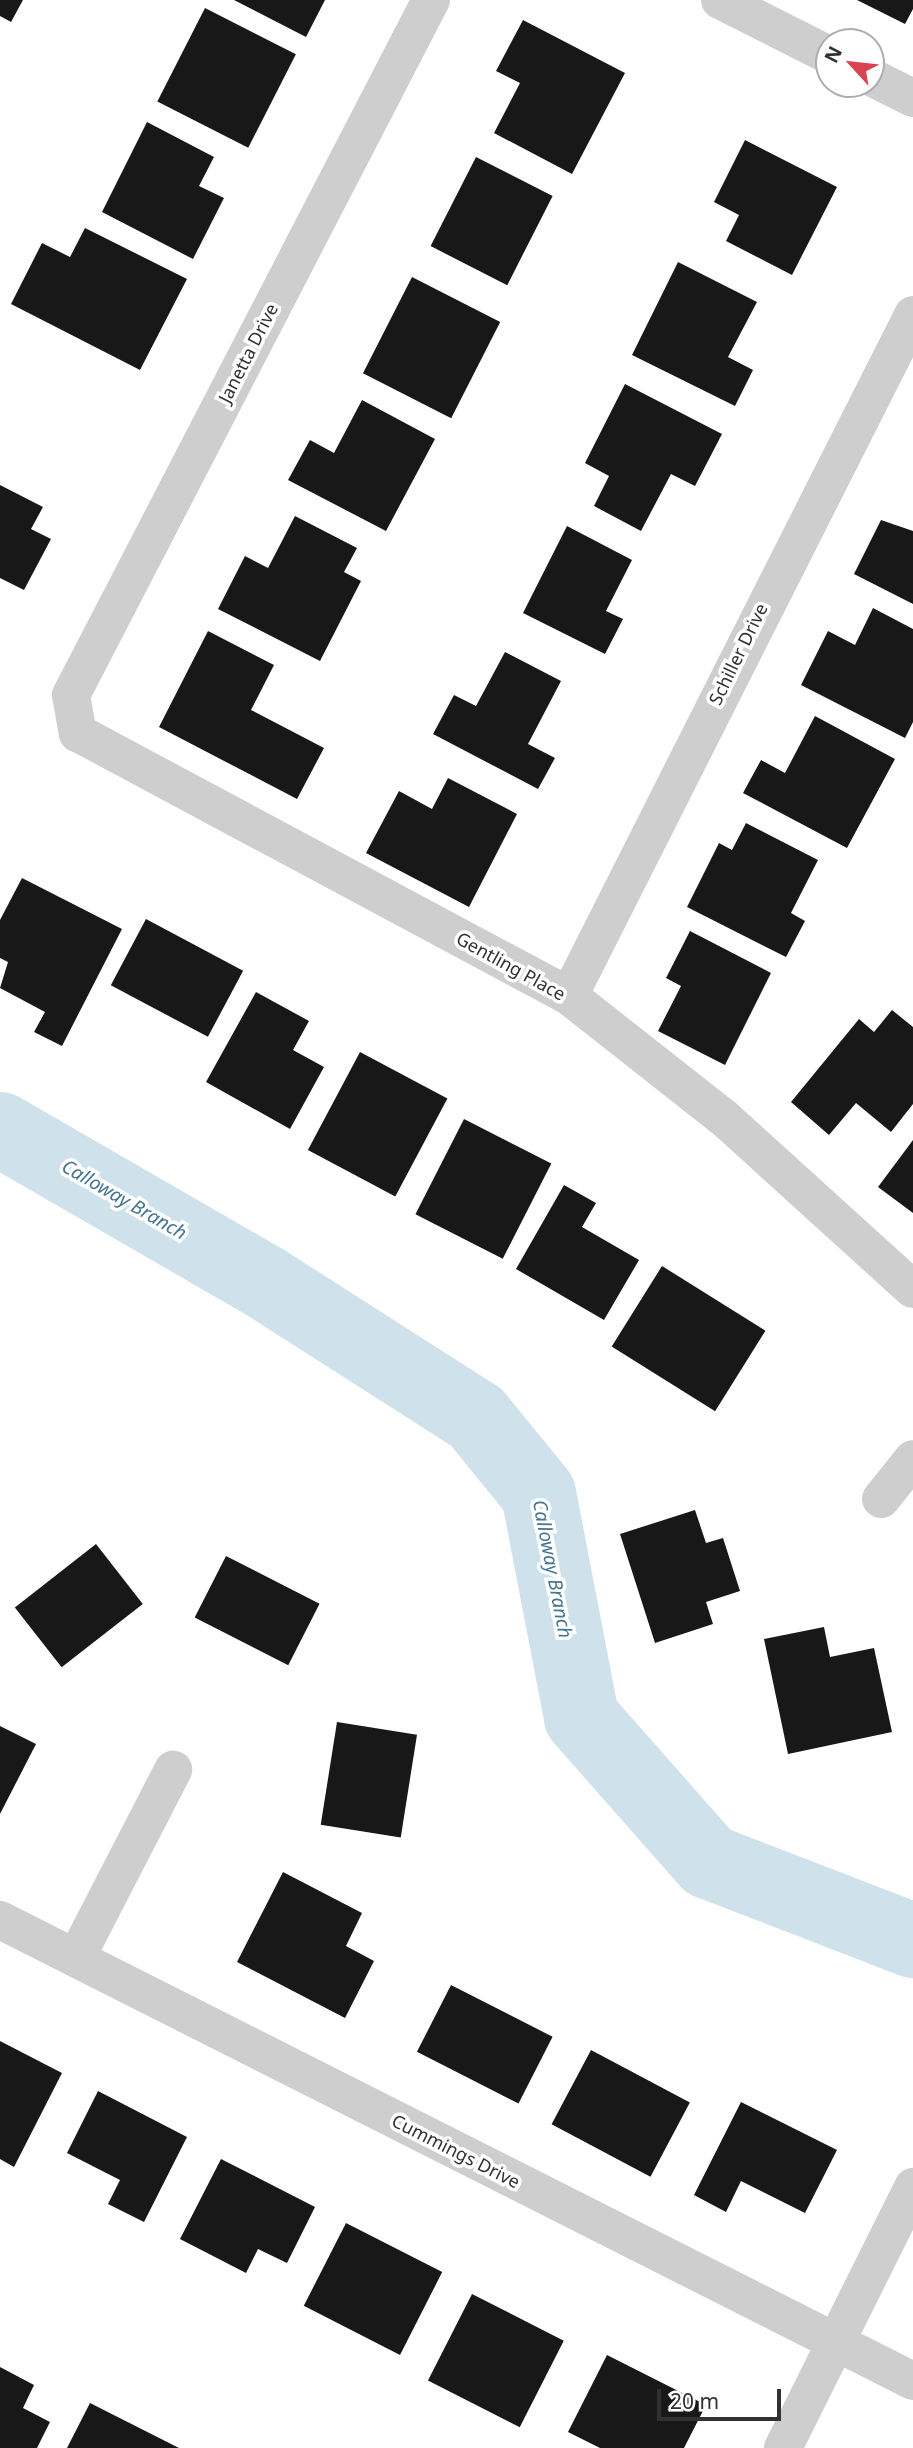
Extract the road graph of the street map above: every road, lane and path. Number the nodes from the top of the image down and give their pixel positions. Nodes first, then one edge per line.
1 (431, 0) edge
2 (720, 0) edge
3 (815, 48) edge
4 (885, 84) edge
5 (913, 98) edge
6 (913, 315) edge
7 (69, 708) joint
8 (569, 996) junction
9 (913, 1289) edge
10 (913, 1459) edge
11 (881, 1499) dead end
12 (173, 1770) dead end
13 (0, 1920) edge
14 (76, 1958) junction
15 (913, 2187) edge
16 (835, 2342) junction
17 (913, 2381) edge
18 (783, 2448) edge

1 - 7 street, Janetta Drive
2 - 3 street
4 - 5 street
6 - 8 street, Schiller Drive
7 - 8 street, Gentling Place
8 - 9 street, Gentling Place
10 - 11 street
12 - 14 street
13 - 14 street, Cummings Drive
14 - 16 street, Cummings Drive
15 - 16 street
16 - 17 street, Cummings Drive
16 - 18 street

